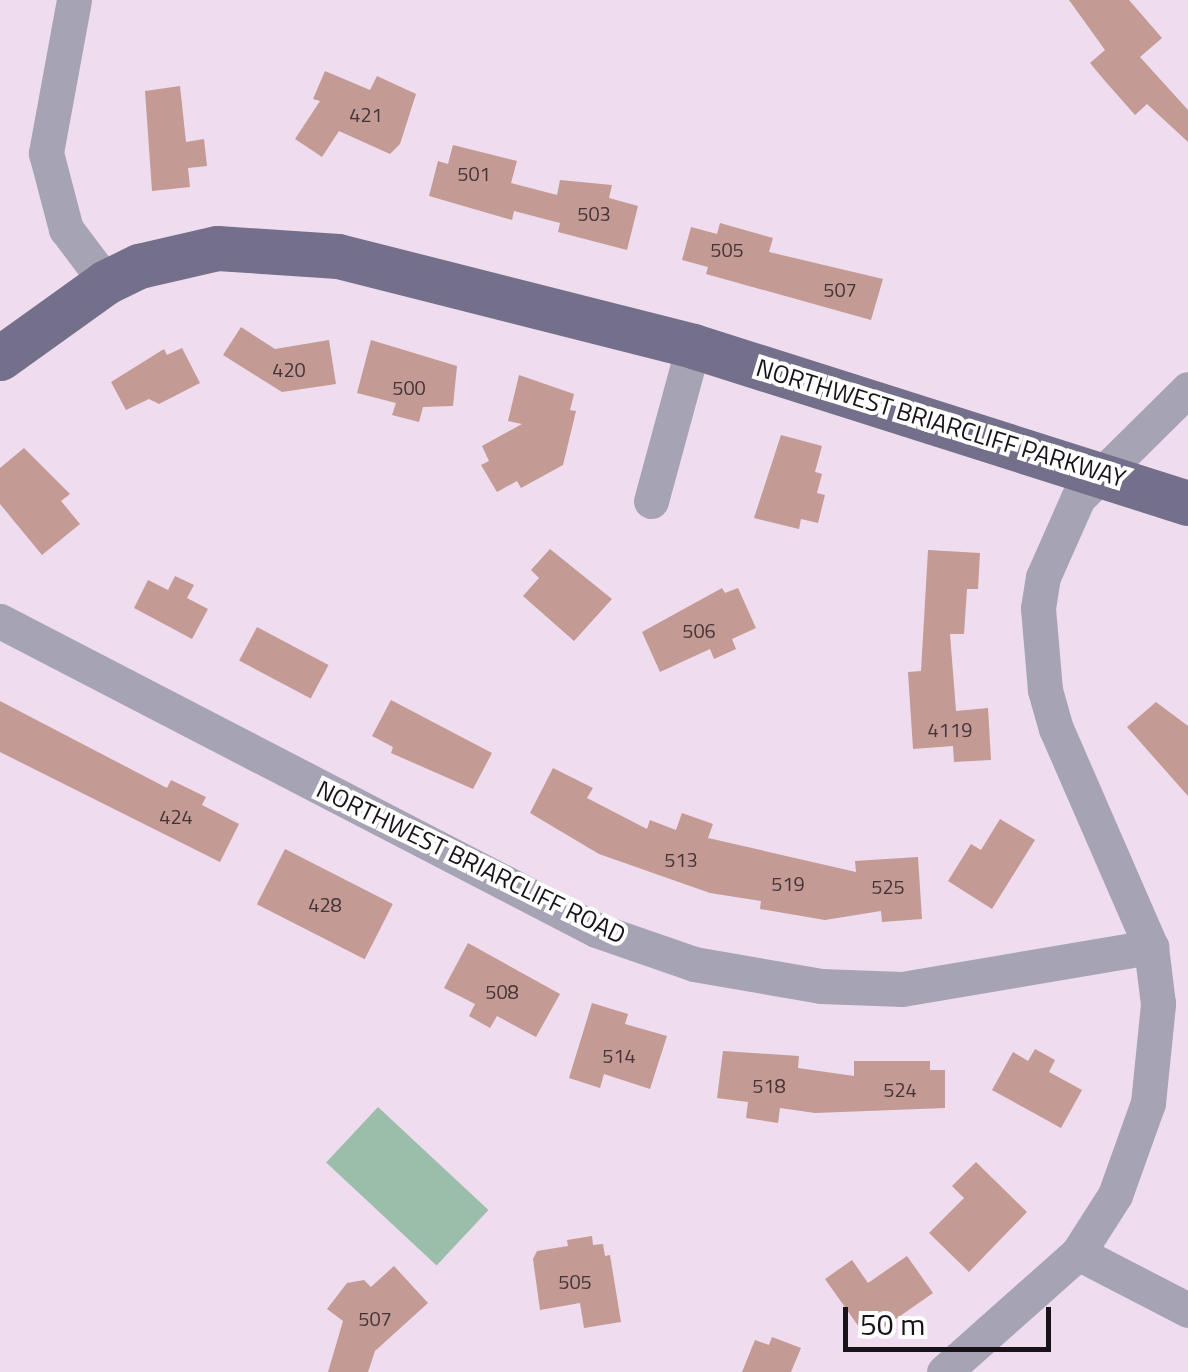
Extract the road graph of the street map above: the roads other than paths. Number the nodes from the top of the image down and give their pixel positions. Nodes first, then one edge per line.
1 (74, 0) edge
2 (106, 282) junction
3 (693, 346) junction
4 (0, 358) edge
5 (1188, 389) edge
6 (1102, 471) junction
7 (651, 500) dead end
8 (1188, 503) edge
9 (0, 621) edge
10 (1152, 947) junction
11 (1078, 1253) junction
12 (1188, 1310) edge
13 (944, 1372) edge

1 - 2 street
2 - 3 main road, NORTHWEST BRIARCLIFF PARKWAY
2 - 4 main road, NORTHWEST BRIARCLIFF PARKWAY
3 - 6 main road, NORTHWEST BRIARCLIFF PARKWAY
3 - 7 street
5 - 6 street
6 - 8 main road, NORTHWEST BRIARCLIFF PARKWAY
6 - 10 street
9 - 10 street, NORTHWEST BRIARCLIFF ROAD
10 - 11 street
11 - 12 street
11 - 13 street

